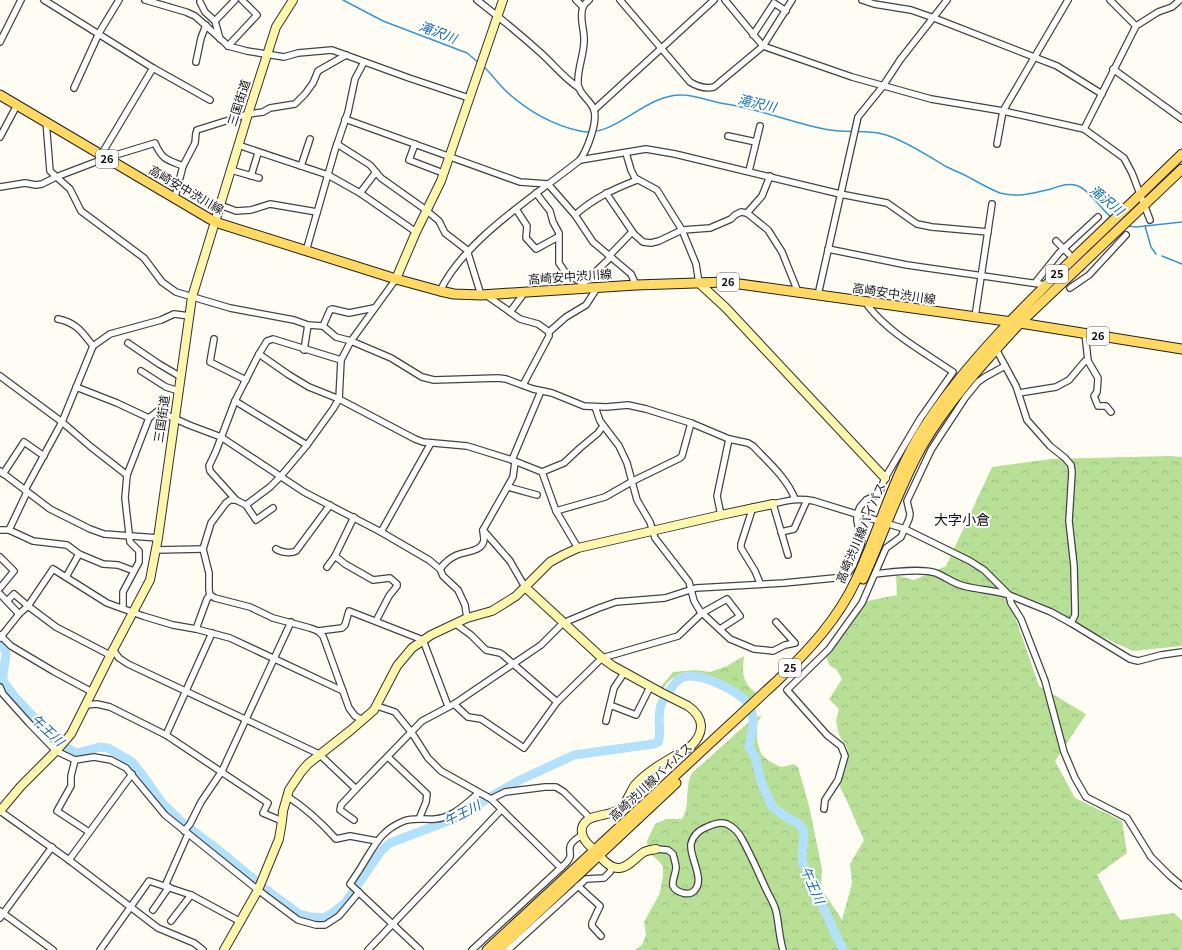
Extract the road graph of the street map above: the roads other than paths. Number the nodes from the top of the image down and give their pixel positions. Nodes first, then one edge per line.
1 (22, 0) edge
2 (44, 0) edge
3 (119, 0) edge
4 (145, 0) edge
5 (235, 0) edge
6 (242, 0) edge
7 (293, 0) edge
8 (477, 0) edge
9 (503, 0) edge
10 (576, 0) edge
11 (589, 0) edge
12 (620, 0) edge
13 (714, 0) edge
14 (725, 0) edge
15 (792, 0) edge
16 (862, 0) edge
17 (947, 0) edge
18 (1068, 0) edge
19 (1110, 0) edge
20 (1180, 0) edge
21 (201, 1) edge
22 (583, 7) junction
23 (786, 11) junction
24 (498, 16) junction
25 (934, 18) junction
26 (215, 21) junction
27 (206, 26) junction
28 (1136, 26) junction
29 (99, 33) junction
30 (753, 35) junction
31 (220, 39) junction
32 (0, 42) edge
33 (228, 46) junction
34 (763, 46) junction
35 (661, 48) junction
36 (268, 54) junction
37 (346, 55) junction
38 (1034, 58) junction
39 (196, 62) dead end
40 (364, 62) junction
41 (153, 68) junction
42 (1113, 70) junction
43 (883, 86) junction
44 (74, 88) dead end
45 (579, 88) junction
46 (1102, 94) junction
47 (0, 95) edge
48 (469, 98) junction
49 (210, 100) dead end
50 (17, 105) junction
51 (594, 110) junction
52 (1003, 111) junction
53 (248, 114) junction
54 (345, 119) junction
55 (1182, 119) edge
56 (46, 121) junction
57 (760, 126) dead end
58 (1084, 129) junction
59 (728, 136) dead end
60 (0, 137) edge
61 (310, 140) dead end
62 (756, 142) junction
63 (337, 144) junction
64 (415, 144) junction
65 (997, 144) dead end
66 (238, 145) junction
67 (258, 152) junction
68 (626, 153) junction
69 (1182, 154) edge
70 (103, 156) junction
71 (450, 157) junction
72 (580, 160) junction
73 (183, 166) junction
74 (301, 166) junction
75 (1182, 169) edge
76 (231, 170) junction
77 (749, 171) junction
78 (376, 172) junction
79 (443, 173) junction
80 (328, 175) junction
81 (251, 176) junction
82 (770, 176) junction
83 (56, 177) junction
84 (259, 178) dead end
85 (637, 180) junction
86 (548, 184) junction
87 (0, 187) edge
88 (360, 193) junction
89 (536, 193) junction
90 (606, 193) junction
91 (840, 194) junction
92 (1140, 194) junction
93 (175, 197) junction
94 (220, 204) junction
95 (992, 204) dead end
96 (1144, 205) junction
97 (516, 209) junction
98 (426, 210) junction
99 (317, 212) junction
100 (747, 213) junction
101 (575, 215) junction
102 (1098, 217) dead end
103 (1150, 220) dead end
104 (215, 222) junction
105 (682, 230) junction
106 (416, 232) junction
107 (632, 232) junction
108 (988, 232) junction
109 (1126, 235) dead end
110 (558, 237) junction
111 (1056, 241) dead end
112 (828, 249) junction
113 (1064, 249) junction
114 (306, 251) junction
115 (468, 252) junction
116 (1068, 254) tunnel mouth
117 (610, 256) junction
118 (982, 275) junction
119 (396, 279) junction
120 (699, 283) junction
121 (1035, 283) junction
122 (636, 285) junction
123 (1046, 285) junction
124 (585, 286) junction
125 (597, 288) junction
126 (1070, 288) dead end
127 (440, 291) junction
128 (522, 292) junction
129 (798, 292) junction
130 (483, 295) junction
131 (818, 295) junction
132 (192, 297) junction
133 (868, 303) junction
134 (374, 308) junction
135 (510, 312) junction
136 (190, 316) junction
137 (975, 317) junction
138 (58, 319) dead end
139 (1010, 322) junction
140 (1020, 323) junction
141 (308, 325) junction
142 (322, 326) junction
143 (549, 332) junction
144 (1085, 333) junction
145 (214, 339) dead end
146 (351, 341) junction
147 (128, 343) dead end
148 (93, 346) junction
149 (996, 349) junction
150 (1182, 349) edge
151 (304, 350) junction
152 (259, 354) junction
153 (341, 360) junction
154 (1088, 360) junction
155 (1005, 366) junction
156 (141, 371) dead end
157 (0, 376) edge
158 (181, 377) junction
159 (246, 380) junction
160 (523, 385) junction
161 (76, 387) junction
162 (179, 391) junction
163 (541, 391) junction
164 (1019, 393) junction
165 (339, 399) junction
166 (235, 401) junction
167 (595, 407) junction
168 (1111, 412) dead end
169 (149, 418) junction
170 (175, 418) junction
171 (62, 422) junction
172 (691, 423) junction
173 (603, 426) junction
174 (221, 437) junction
175 (729, 438) junction
176 (431, 443) junction
177 (307, 445) junction
178 (44, 456) junction
179 (514, 461) junction
180 (2, 472) edge
181 (542, 472) junction
182 (127, 475) junction
183 (281, 476) junction
184 (885, 478) junction
185 (633, 481) junction
186 (508, 487) junction
187 (26, 491) junction
188 (537, 496) dead end
189 (795, 499) junction
190 (236, 500) junction
191 (807, 500) junction
192 (774, 504) junction
193 (246, 505) junction
194 (330, 505) junction
195 (273, 508) dead end
196 (753, 508) junction
197 (556, 511) junction
198 (857, 514) junction
199 (721, 515) junction
200 (354, 517) junction
201 (883, 522) junction
202 (905, 529) junction
203 (1, 530) edge
204 (9, 530) junction
205 (483, 530) junction
206 (654, 530) junction
207 (380, 532) junction
208 (781, 532) junction
209 (130, 536) junction
210 (158, 538) junction
211 (276, 548) dead end
212 (578, 548) junction
213 (203, 549) junction
214 (156, 550) junction
215 (79, 554) junction
216 (788, 555) dead end
217 (335, 556) junction
218 (0, 557) edge
219 (327, 567) dead end
220 (440, 569) junction
221 (134, 571) junction
222 (875, 574) junction
223 (66, 577) junction
224 (760, 584) junction
225 (525, 587) junction
226 (0, 588) edge
227 (692, 589) junction
228 (0, 594) edge
229 (210, 594) junction
230 (1009, 595) junction
231 (7, 601) junction
232 (28, 606) junction
233 (123, 608) junction
234 (134, 612) junction
235 (702, 613) junction
236 (19, 614) junction
237 (467, 618) junction
238 (291, 622) junction
239 (376, 622) junction
240 (563, 622) junction
241 (776, 622) dead end
242 (1071, 623) junction
243 (456, 624) junction
244 (196, 629) junction
245 (720, 629) junction
246 (318, 631) junction
247 (212, 633) junction
248 (1, 636) edge
249 (423, 640) junction
250 (112, 652) junction
251 (1182, 652) edge
252 (273, 658) junction
253 (602, 658) junction
254 (513, 664) junction
255 (624, 673) junction
256 (0, 687) edge
257 (650, 687) junction
258 (343, 691) junction
259 (92, 692) junction
260 (186, 692) junction
261 (556, 702) junction
262 (451, 705) junction
263 (610, 705) junction
264 (85, 706) junction
265 (377, 706) junction
266 (245, 719) junction
267 (363, 720) junction
268 (606, 721) dead end
269 (412, 733) junction
270 (166, 735) junction
271 (57, 750) junction
272 (319, 754) junction
273 (388, 757) junction
274 (75, 760) junction
275 (222, 771) junction
276 (132, 774) junction
277 (356, 789) junction
278 (479, 793) junction
279 (287, 796) junction
280 (490, 799) junction
281 (824, 808) dead end
282 (501, 810) junction
283 (0, 811) edge
284 (590, 818) junction
285 (419, 819) junction
286 (354, 820) dead end
287 (282, 821) junction
288 (89, 832) junction
289 (186, 832) junction
290 (582, 835) junction
291 (377, 840) junction
292 (52, 847) junction
293 (656, 849) joint
294 (597, 853) junction
295 (69, 860) junction
296 (612, 867) junction
297 (561, 868) junction
298 (578, 886) junction
299 (1182, 886) edge
300 (167, 887) junction
301 (259, 887) junction
302 (358, 891) junction
303 (191, 895) junction
304 (131, 907) junction
305 (153, 910) dead end
306 (1, 914) edge
307 (171, 922) dead end
308 (241, 922) junction
309 (392, 924) junction
310 (601, 936) dead end
311 (53, 950) edge
312 (100, 950) edge
313 (203, 950) edge
314 (224, 950) edge
315 (368, 950) edge
316 (420, 950) edge
317 (472, 950) edge
318 (487, 950) edge
319 (498, 950) edge
320 (508, 950) edge
321 (783, 950) edge

1 - 32 street
2 - 29 street
3 - 29 street
4 - 27 street
5 - 26 street
6 - 33 street
7 - 36 street, 三国街道
8 - 24 street
9 - 24 street
10 - 22 street
11 - 22 street
12 - 35 street
13 - 35 street
14 - 30 street
15 - 23 street
16 - 25 street
17 - 25 street
18 - 38 street
19 - 28 street
20 - 28 street
21 - 26 street
22 - 45 street
23 - 30 street
23 - 34 street
24 - 45 street
24 - 48 street
25 - 38 street
25 - 43 street
26 - 31 street
27 - 31 street
27 - 39 street
28 - 42 street
29 - 41 street
29 - 44 street
30 - 34 street
31 - 33 street
33 - 36 street
34 - 35 street
34 - 43 street
35 - 51 street
36 - 37 street
36 - 53 street, 三国街道
37 - 40 street
37 - 53 street
38 - 46 street
38 - 52 street
40 - 48 street
40 - 54 street
41 - 49 street
41 - 70 street
42 - 46 street
42 - 55 street
43 - 52 street
43 - 91 street
45 - 51 street
46 - 58 street
47 - 50 main road, 高崎安中渋川線 / 26
48 - 71 street
50 - 56 main road, 高崎安中渋川線 / 26
50 - 60 street
51 - 72 street
52 - 58 street
52 - 65 street
53 - 66 street, 三国街道
53 - 73 street
54 - 63 street
54 - 64 street
56 - 70 main road, 高崎安中渋川線 / 26
56 - 83 street
57 - 62 street
58 - 92 street
59 - 62 street
61 - 74 street
62 - 77 street
63 - 78 street
63 - 80 street
64 - 71 street
64 - 79 street
66 - 67 street
66 - 76 street, 三国街道
67 - 74 street
67 - 81 street
68 - 72 street
68 - 77 street
68 - 85 street
69 - 92 main road, 高崎渋川線バイパス / 25
70 - 73 street
70 - 83 street
70 - 93 main road, 高崎安中渋川線 / 26
71 - 79 street
71 - 86 street
72 - 86 street
73 - 93 street
74 - 80 street
75 - 96 main road, 高崎渋川線バイパス / 25
76 - 81 street
76 - 94 street, 三国街道
77 - 82 street
78 - 88 street
78 - 98 street
79 - 98 street
80 - 88 street
80 - 99 street
81 - 84 street
82 - 91 street
82 - 100 street
83 - 87 street
83 - 132 street
85 - 90 street
85 - 105 street
86 - 89 street
86 - 101 street
88 - 106 street
89 - 97 street
89 - 110 street
90 - 101 street
90 - 107 street
91 - 108 street
91 - 112 street
92 - 96 street
92 - 123 main road, 高崎渋川線バイパス / 25
93 - 104 main road, 高崎安中渋川線 / 26
94 - 99 street
94 - 104 street, 三国街道
95 - 108 street
96 - 103 street
96 - 140 main road, 高崎渋川線バイパス / 25
97 - 110 street
97 - 115 street
98 - 106 street
98 - 115 street
99 - 114 street
100 - 105 street
100 - 129 street
101 - 117 street
102 - 113 street
104 - 114 main road, 高崎安中渋川線 / 26
104 - 132 street, 三国街道
105 - 107 street
105 - 120 street
106 - 119 street
107 - 117 street
108 - 118 street
109 - 126 street
110 - 124 street
111 - 113 street
112 - 118 street
112 - 131 street
113 - 116 street
113 - 121 street
114 - 119 main road, 高崎安中渋川線 / 26
115 - 127 street
115 - 130 street
117 - 122 street
117 - 124 street
118 - 121 street
118 - 137 street
119 - 127 main road, 高崎安中渋川線 / 26
119 - 134 street
120 - 122 main road, 高崎安中渋川線 / 26
120 - 129 main road, 高崎安中渋川線 / 26
120 - 184 street
121 - 123 street
122 - 125 main road, 高崎安中渋川線 / 26
123 - 139 main road, 高崎渋川線バイパス / 25
124 - 125 main road, 高崎安中渋川線 / 26
124 - 128 main road, 高崎安中渋川線 / 26
125 - 143 street
127 - 130 main road, 高崎安中渋川線 / 26
128 - 130 main road, 高崎安中渋川線 / 26
128 - 135 street
129 - 131 main road, 高崎安中渋川線 / 26
130 - 135 street
131 - 133 main road, 高崎安中渋川線 / 26
132 - 136 street, 三国街道
132 - 141 street
133 - 137 main road, 高崎安中渋川線 / 26
133 - 184 street
134 - 142 street
134 - 146 street
135 - 143 street
136 - 148 street
136 - 158 street, 三国街道
137 - 139 main road, 高崎安中渋川線 / 26
138 - 148 street
139 - 140 main road, 高崎安中渋川線 / 26
139 - 201 main road, 高崎渋川線バイパス / 25
140 - 144 main road, 高崎安中渋川線 / 26
140 - 149 main road, 高崎渋川線バイパス / 25
141 - 142 street
141 - 151 street
142 - 146 street
143 - 160 street
144 - 150 main road, 高崎安中渋川線 / 26
144 - 154 street
145 - 159 street
146 - 153 street
146 - 160 street
147 - 158 street
148 - 161 street
149 - 155 street
149 - 201 main road, 高崎渋川線バイパス / 25
151 - 152 street
151 - 153 street
152 - 159 street
152 - 165 street
153 - 165 street
154 - 164 street
154 - 168 street
155 - 164 street
155 - 202 street
156 - 162 street
157 - 171 street
158 - 162 street, 三国街道
159 - 166 street
160 - 163 street
161 - 169 street
161 - 171 street
162 - 170 street, 三国街道
163 - 167 street
163 - 179 street
164 - 242 street
165 - 176 street
165 - 177 street
166 - 174 street
166 - 177 street
167 - 172 street
167 - 173 street
169 - 170 street
169 - 182 street
170 - 174 street
170 - 210 street, 三国街道
171 - 178 street
171 - 182 street
172 - 175 street
172 - 185 street
173 - 181 street
173 - 185 street
174 - 183 street
174 - 190 street
175 - 189 street
175 - 199 street
176 - 179 street
176 - 207 street
177 - 183 street
178 - 180 street
178 - 187 street
179 - 181 street
179 - 186 street
180 - 187 street
181 - 197 street
182 - 209 street
183 - 193 street
183 - 194 street
184 - 198 street
185 - 197 street
185 - 206 street
186 - 188 street
186 - 205 street
187 - 204 street
187 - 209 street
189 - 191 street
189 - 192 street
190 - 193 street
190 - 213 street
191 - 198 street
191 - 208 street
192 - 196 street
192 - 208 street
193 - 195 street
194 - 200 street
194 - 211 street
196 - 199 street
196 - 224 street
197 - 212 street
198 - 201 street
198 - 224 street
199 - 206 street
200 - 207 street
200 - 217 street
201 - 202 street
201 - 294 main road, 高崎渋川線バイパス / 25
202 - 222 street
202 - 230 street
203 - 204 street
204 - 215 street
205 - 220 street
205 - 225 street
206 - 212 street
206 - 227 street
207 - 220 street
208 - 216 street
209 - 210 street
209 - 221 street
210 - 214 street, 三国街道
212 - 225 street
213 - 214 street
213 - 229 street
214 - 234 street, 三国街道
215 - 221 street
215 - 223 street
217 - 219 street
217 - 239 street
218 - 226 street
220 - 237 street
221 - 233 street
222 - 230 street
222 - 281 street
223 - 232 street
223 - 233 street
224 - 227 street
225 - 237 street
225 - 240 street
227 - 235 street
227 - 240 street
228 - 231 street
229 - 238 street
229 - 244 street
230 - 242 street
230 - 299 street
231 - 232 street
231 - 236 street
232 - 236 street
232 - 250 street
233 - 234 street
234 - 244 street
234 - 250 street, 三国街道
235 - 245 street
235 - 245 street
235 - 253 street
236 - 248 street
237 - 243 street
238 - 246 street
238 - 252 street
239 - 246 street
239 - 249 street
240 - 253 street
240 - 254 street
241 - 245 street
242 - 251 street
243 - 249 street
243 - 254 street
244 - 247 street
246 - 258 street
247 - 252 street
247 - 260 street
248 - 259 street
249 - 262 street
249 - 265 street
250 - 259 street, 三国街道
250 - 260 street
252 - 258 street
252 - 266 street
253 - 255 street
253 - 261 street
254 - 261 street
254 - 262 street
255 - 257 street
255 - 263 street
256 - 271 street
257 - 263 street
257 - 284 street
258 - 267 street
259 - 264 street, 三国街道
260 - 266 street
260 - 270 street
261 - 262 street
262 - 269 street
263 - 268 street
264 - 270 street
264 - 271 street, 三国街道
265 - 267 street
265 - 269 street
266 - 272 street
266 - 275 street
267 - 272 street
269 - 273 street
269 - 278 street
270 - 275 street
271 - 274 street
271 - 283 street, 三国街道
272 - 277 street
272 - 279 street
273 - 277 street
273 - 285 street
274 - 276 street
274 - 288 street
275 - 287 street
275 - 289 street
276 - 288 street
276 - 289 street
277 - 286 street
278 - 280 street
278 - 285 street
279 - 287 street
279 - 291 street
280 - 282 street
280 - 284 street
282 - 297 street
282 - 309 street
283 - 292 street
284 - 290 street
285 - 291 street
287 - 301 street
288 - 295 street
289 - 300 street
289 - 301 street
290 - 294 street
290 - 297 street
291 - 302 street
292 - 295 street
292 - 306 street
293 - 296 street
293 - 321 street
294 - 296 street
294 - 318 main road, 高崎渋川線バイパス / 25
294 - 319 main road, 高崎渋川線バイパス / 25
295 - 304 street
296 - 298 street
297 - 317 street
298 - 310 street
298 - 320 street
300 - 303 street
300 - 304 street
300 - 305 street
301 - 302 street
301 - 308 street
302 - 309 street
303 - 307 street
303 - 308 street
304 - 312 street
304 - 313 street
306 - 311 street
308 - 314 street
309 - 315 street
309 - 316 street

